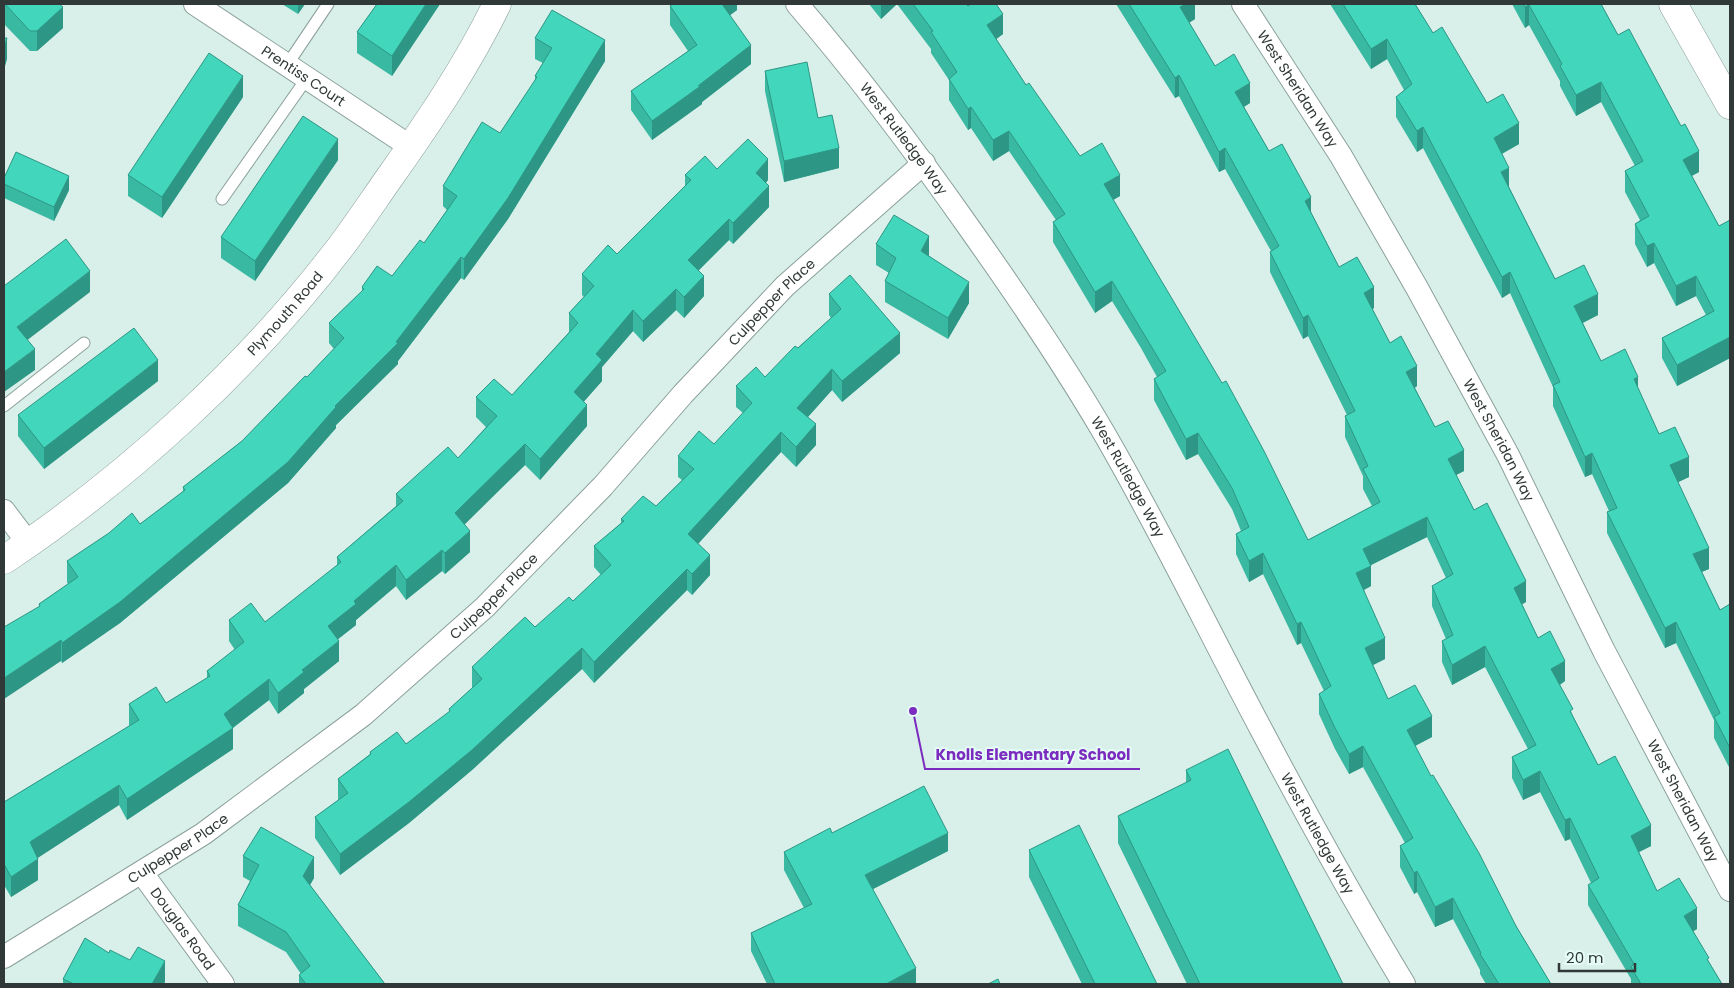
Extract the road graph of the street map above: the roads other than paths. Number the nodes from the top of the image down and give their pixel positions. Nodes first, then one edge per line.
1 (195, 4) edge
2 (328, 4) edge
3 (497, 4) edge
4 (797, 4) edge
5 (1243, 4) edge
6 (1673, 4) edge
7 (287, 65) junction
8 (307, 78) junction
9 (1730, 105) edge
10 (411, 147) junction
11 (924, 163) junction
12 (222, 199) dead end
13 (84, 343) dead end
14 (4, 406) edge
15 (4, 511) edge
16 (29, 544) junction
17 (4, 560) edge
18 (142, 873) junction
19 (1730, 890) edge
20 (4, 957) edge
21 (223, 984) edge
22 (1404, 984) edge

1 - 7 street, Prentiss Court
2 - 7 lane
3 - 10 street, Plymouth Road
4 - 11 street, West Rutledge Way
5 - 19 street, West Sheridan Way
6 - 9 street
7 - 8 street, Prentiss Court
8 - 10 street, Prentiss Court
8 - 12 lane
10 - 16 street, Plymouth Road
11 - 18 street, Culpepper Place
11 - 22 street, West Rutledge Way
13 - 14 lane
15 - 16 street
16 - 17 street, Plymouth Road
18 - 20 street, Culpepper Place
18 - 21 street, Douglas Road

